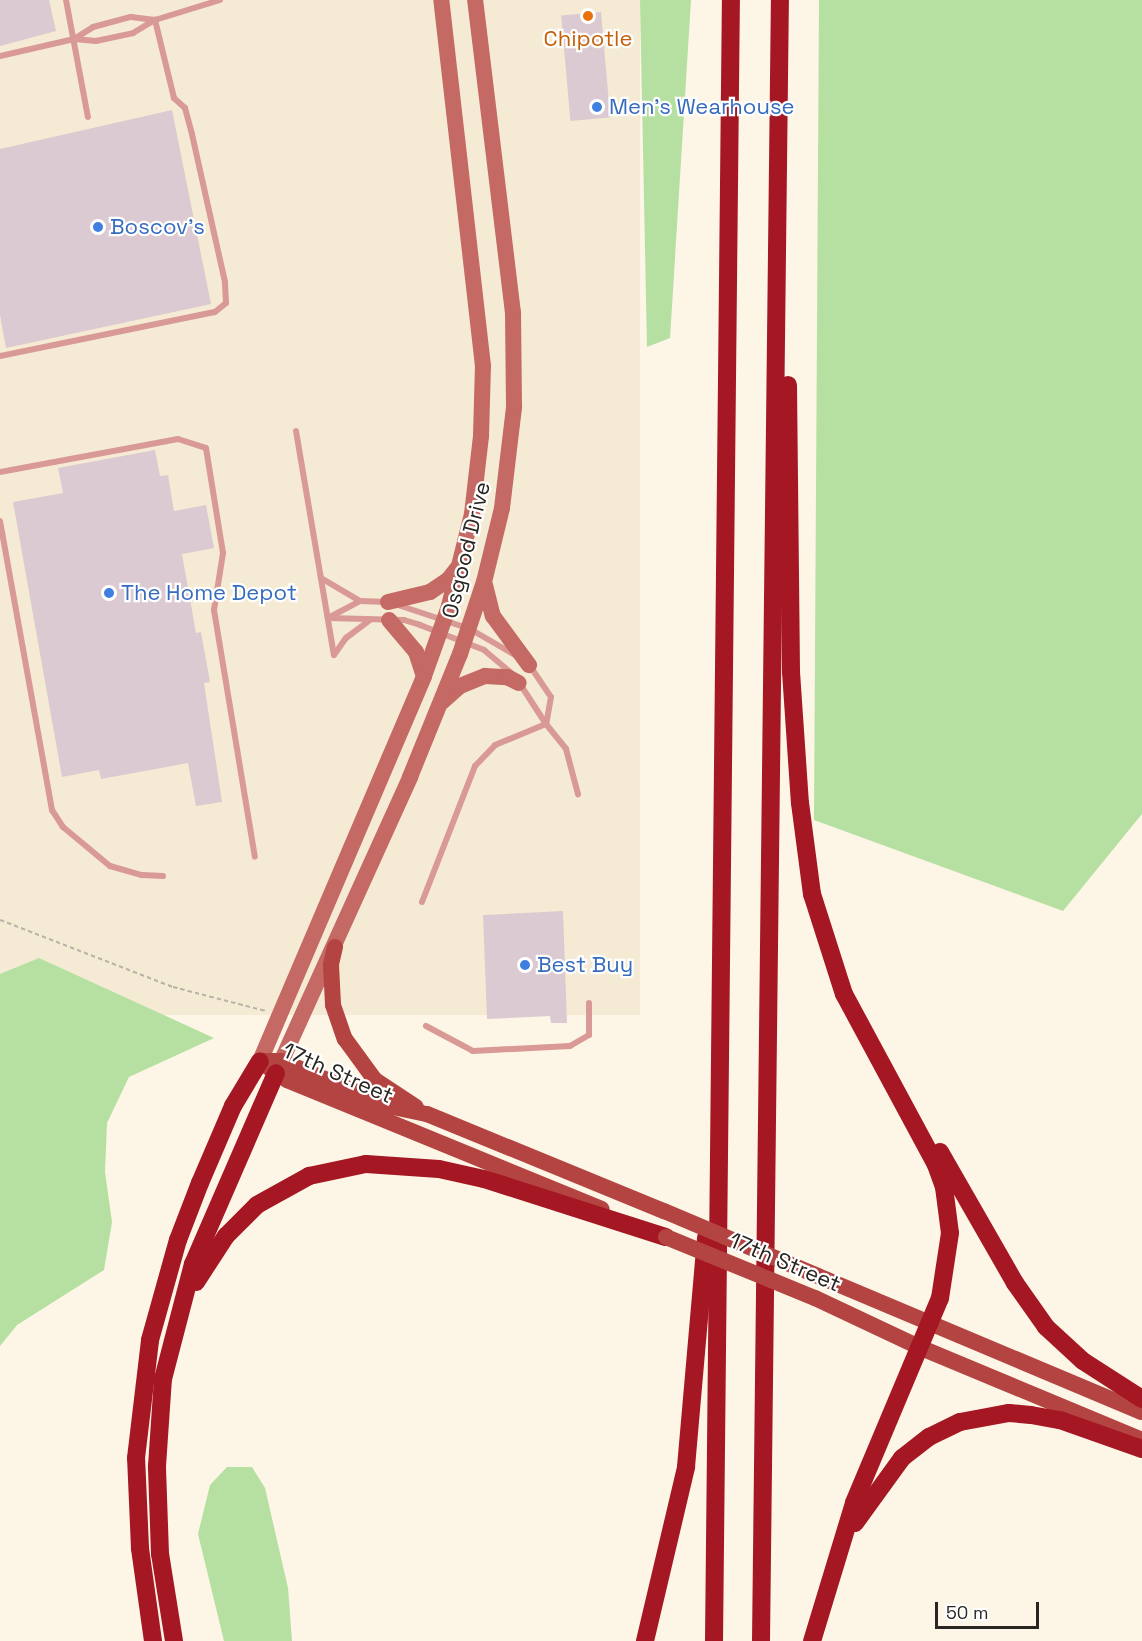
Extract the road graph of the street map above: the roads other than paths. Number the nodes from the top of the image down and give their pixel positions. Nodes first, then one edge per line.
1 (66, 0) edge
2 (220, 0) edge
3 (731, 0) edge
4 (780, 0) edge
5 (440, 3) edge
6 (477, 4) edge
7 (155, 20) junction
8 (74, 39) junction
9 (0, 56) edge
10 (88, 117) dead end
11 (778, 181) junction
12 (0, 356) edge
13 (296, 431) dead end
14 (0, 472) edge
15 (0, 521) edge
16 (462, 561) junction
17 (321, 578) junction
18 (484, 582) junction
19 (360, 601) junction
20 (388, 602) junction
21 (328, 618) junction
22 (371, 620) junction
23 (389, 620) junction
24 (442, 626) junction
25 (467, 636) junction
26 (529, 664) junction
27 (424, 676) junction
28 (519, 683) junction
29 (439, 705) junction
30 (546, 724) junction
31 (578, 794) dead end
32 (255, 857) dead end
33 (163, 876) dead end
34 (422, 902) dead end
35 (335, 947) junction
36 (589, 1003) dead end
37 (426, 1026) dead end
38 (874, 1050) junction
39 (260, 1061) junction
40 (279, 1067) junction
41 (718, 1098) junction
42 (427, 1114) junction
43 (666, 1237) junction
44 (178, 1316) junction
45 (929, 1324) junction
46 (919, 1347) junction
47 (1142, 1399) edge
48 (1142, 1412) edge
49 (1142, 1440) edge
50 (1142, 1449) edge
51 (836, 1559) junction
52 (153, 1641) edge
53 (174, 1641) edge
54 (645, 1641) edge
55 (714, 1641) edge
56 (761, 1641) edge
57 (812, 1641) edge

1 - 8 lane
2 - 7 lane
3 - 41 highway
4 - 11 highway
5 - 16 main road, Osgood Drive
6 - 18 main road, Osgood Drive
7 - 8 lane
7 - 8 lane
7 - 12 lane
8 - 9 lane
8 - 10 lane
11 - 38 highway
11 - 56 highway
13 - 17 lane
14 - 32 lane
15 - 33 lane
16 - 20 main road
16 - 24 main road, Osgood Drive
17 - 19 lane
17 - 21 lane
18 - 25 main road, Osgood Drive
18 - 26 main road
19 - 20 lane
19 - 21 lane
20 - 24 lane
21 - 22 lane
21 - 22 lane
22 - 23 lane
23 - 24 lane
23 - 27 main road
24 - 25 lane
24 - 25 lane
24 - 27 main road, Osgood Drive
25 - 26 lane
25 - 28 lane
25 - 29 main road, Osgood Drive
26 - 30 lane
27 - 39 main road, Osgood Drive
28 - 29 main road
28 - 30 lane
29 - 35 main road, Osgood Drive
30 - 31 lane
30 - 34 lane
35 - 40 main road, Osgood Drive
35 - 42 main road
36 - 37 lane
38 - 45 highway
38 - 47 highway
39 - 40 main road, 17th Street
39 - 52 highway
40 - 42 main road, 17th Street
40 - 43 main road, 17th Street
40 - 44 highway
41 - 54 highway
41 - 55 highway
42 - 45 main road, 17th Street, bridge
43 - 44 highway
43 - 46 main road, 17th Street, bridge
44 - 53 highway
45 - 46 highway
45 - 48 main road, 17th Street
46 - 49 main road, 17th Street
46 - 51 highway
50 - 51 highway
51 - 57 highway

